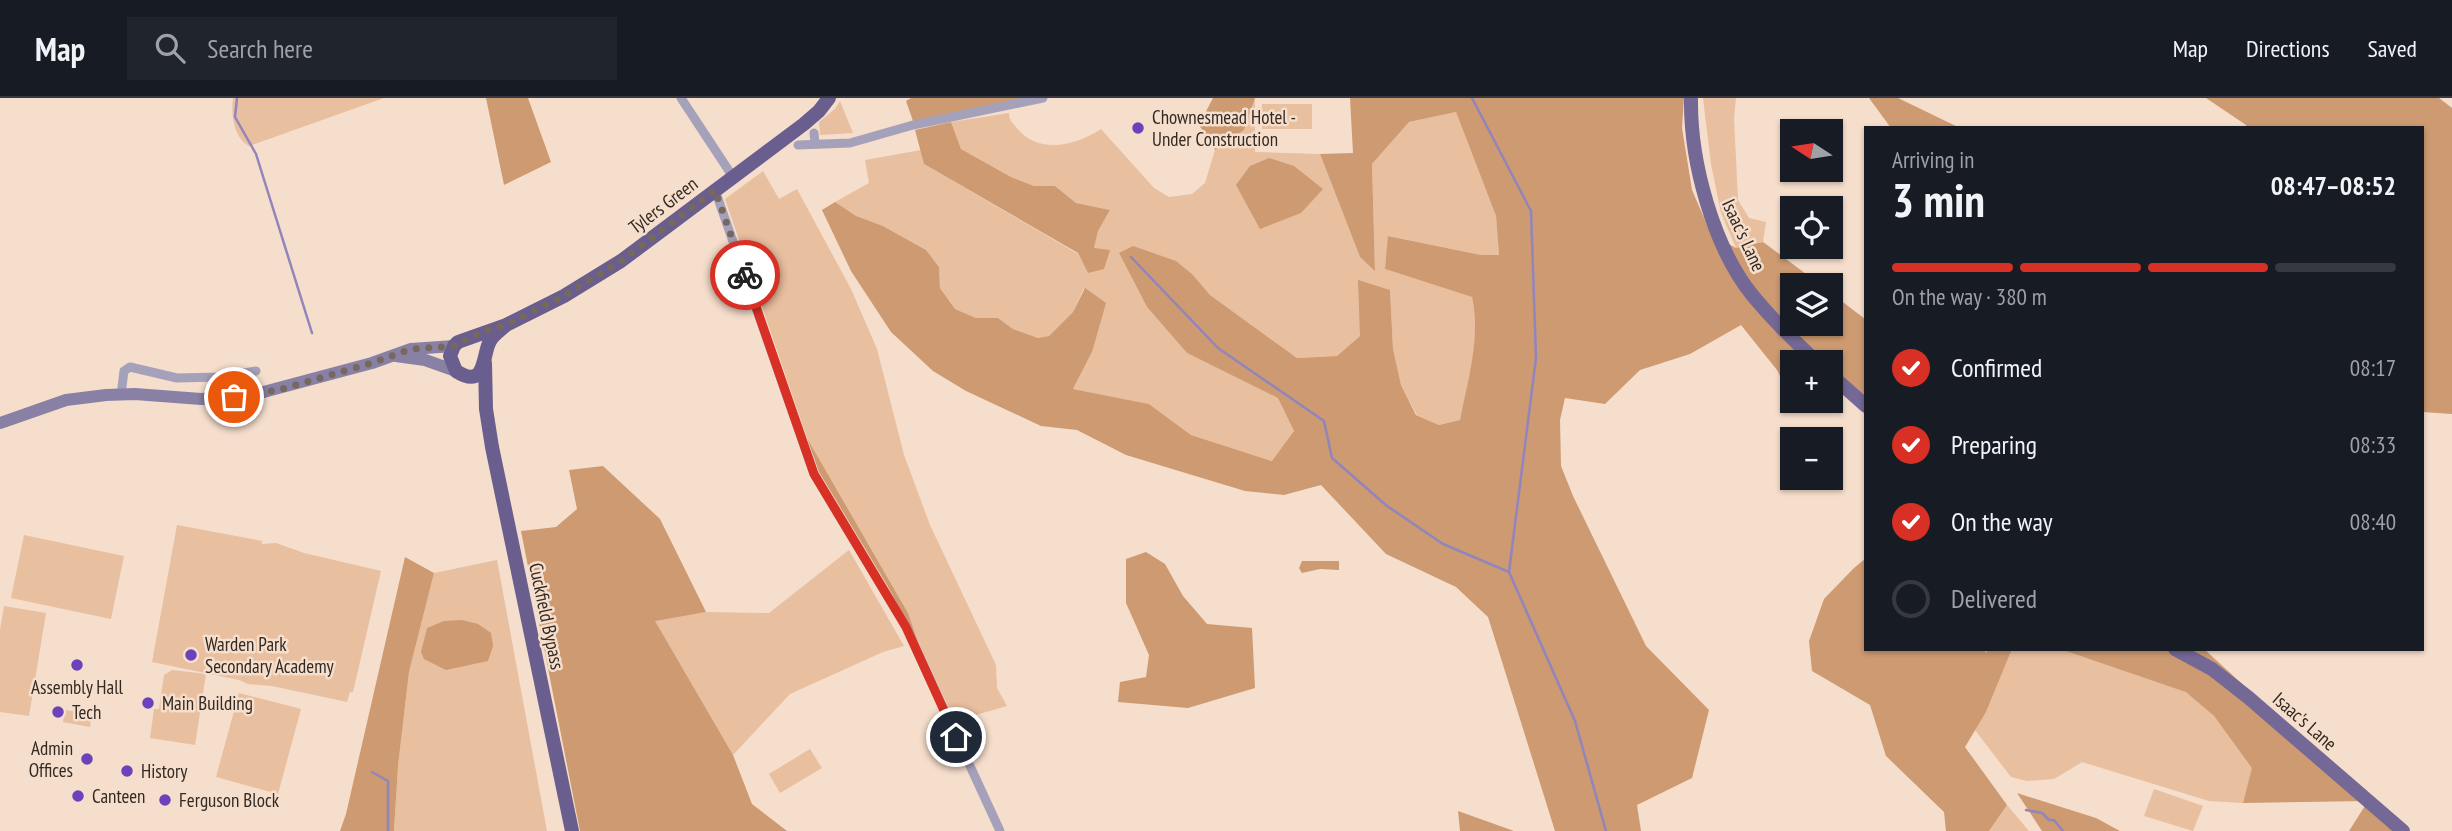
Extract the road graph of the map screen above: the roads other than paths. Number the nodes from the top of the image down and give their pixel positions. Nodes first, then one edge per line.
1 (681, 98) edge
2 (829, 98) edge
3 (1043, 98) edge
4 (1691, 98) edge
5 (814, 133) dead end
6 (815, 144) junction
7 (798, 145) dead end
8 (733, 177) junction
9 (715, 190) junction
10 (506, 325) junction
11 (459, 343) junction
12 (1804, 350) edge
13 (392, 356) junction
14 (486, 360) junction
15 (256, 371) dead end
16 (458, 373) junction
17 (1843, 386) edge
18 (121, 395) junction
19 (1864, 404) edge
20 (486, 409) junction
21 (0, 423) edge
22 (2179, 651) edge
23 (572, 831) edge
24 (1000, 831) edge
25 (2403, 831) edge

1 - 8 street
2 - 8 highway, Tylers Green
3 - 6 street
4 - 12 main road, Isaac's Lane
5 - 6 street
6 - 7 street
8 - 9 highway, Tylers Green
9 - 10 highway, Tylers Green
9 - 24 street
10 - 11 highway, Tylers Green
10 - 14 highway, Tylers Green
11 - 13 main road, Tylers Green
11 - 14 highway
11 - 16 highway
13 - 16 main road, Tylers Green
13 - 18 main road, Tylers Green
14 - 16 highway
14 - 20 highway, Cuckfield Bypass
15 - 18 street
16 - 20 highway, Cuckfield Bypass
17 - 19 main road
18 - 21 main road, Tylers Green
20 - 23 highway, Cuckfield Bypass
22 - 25 main road, Isaac's Lane

